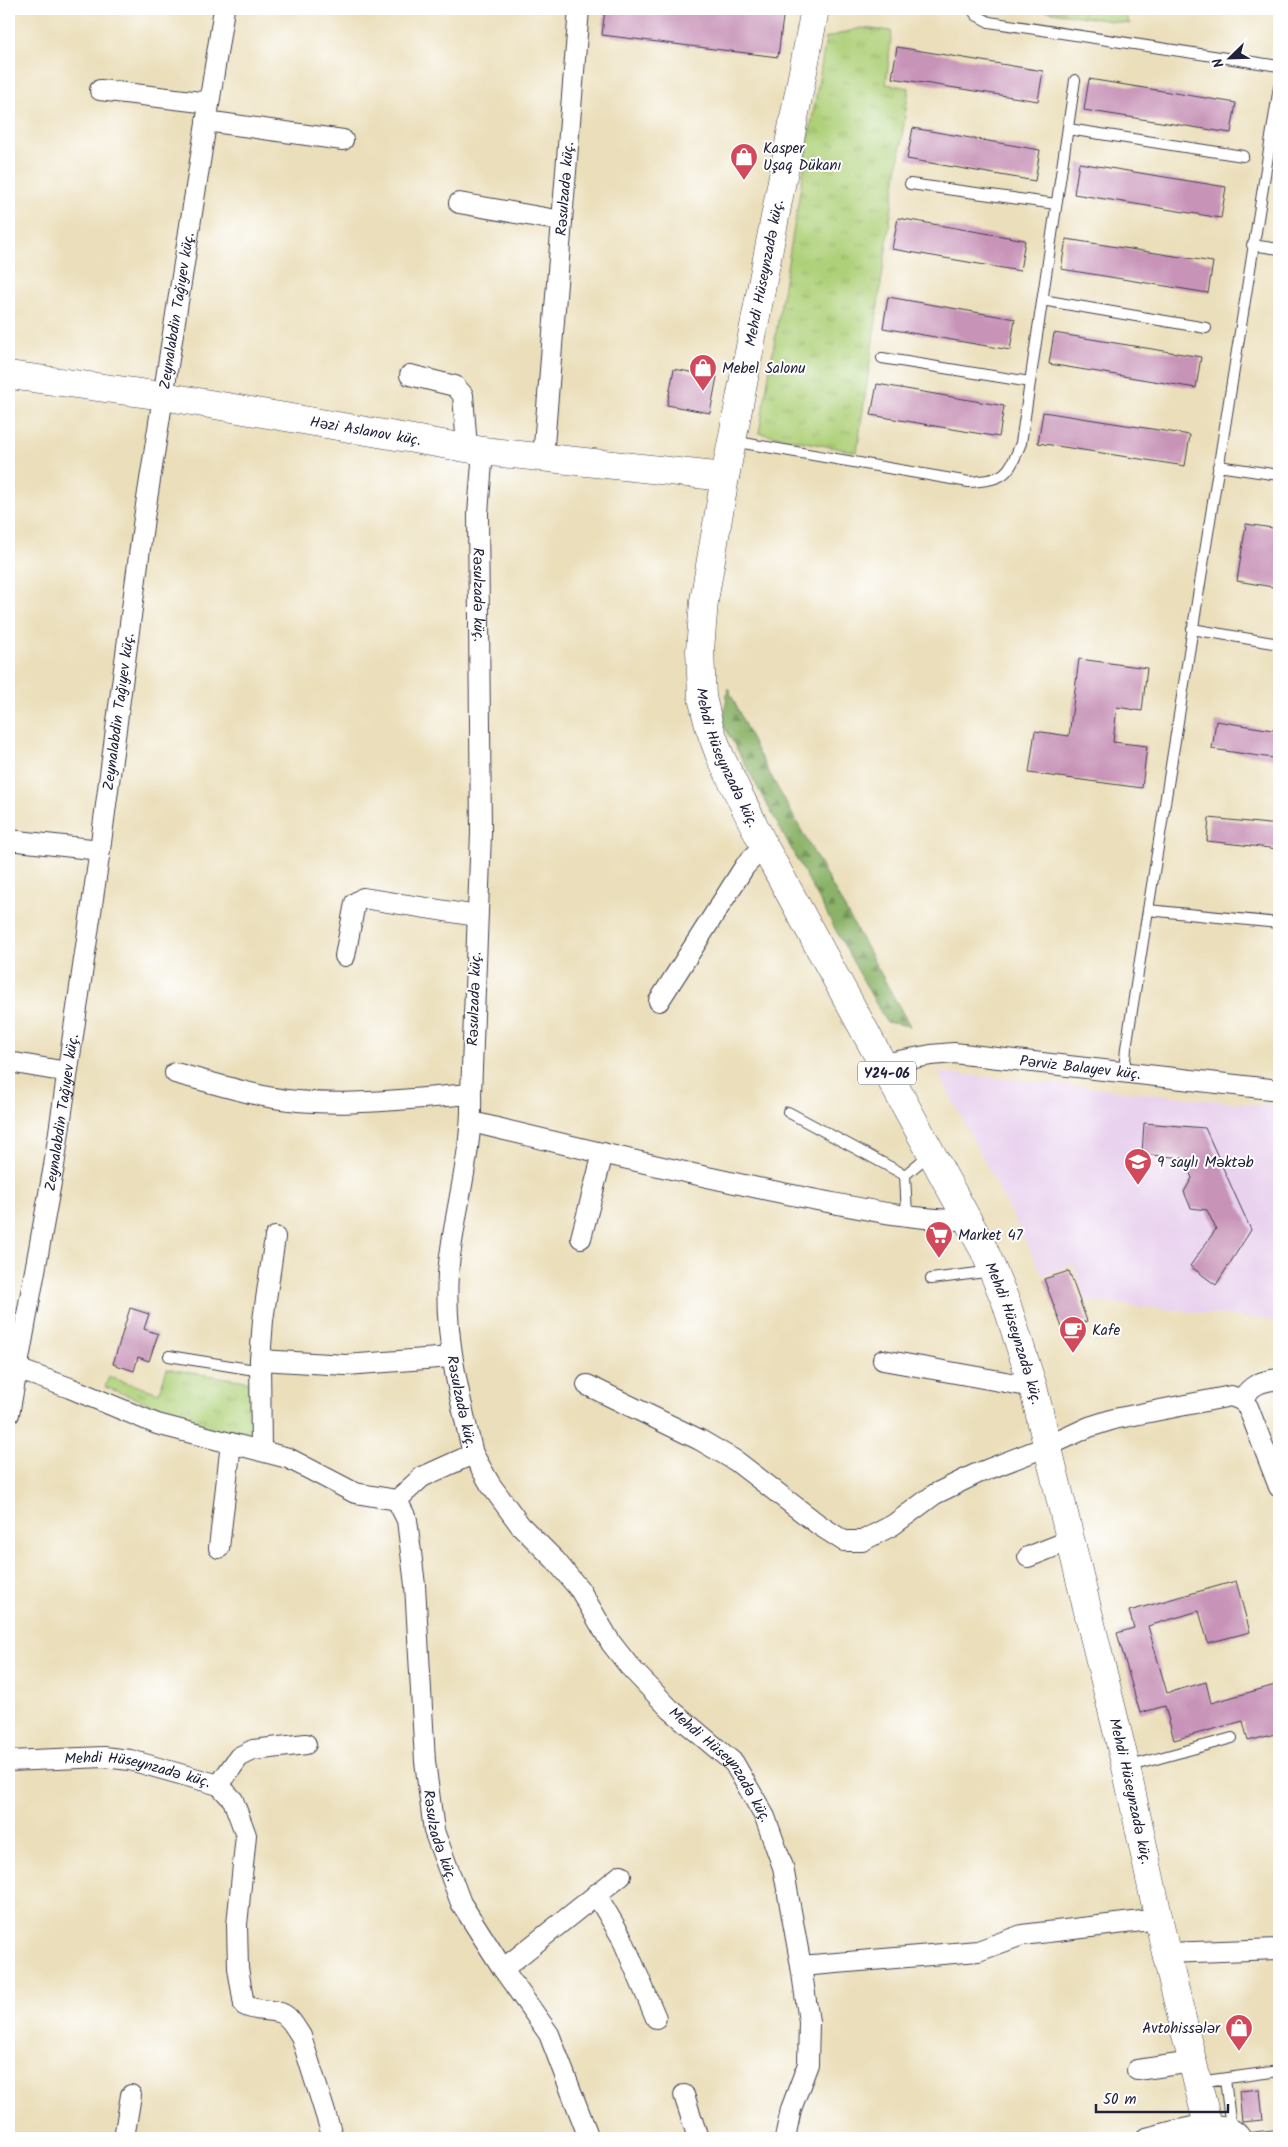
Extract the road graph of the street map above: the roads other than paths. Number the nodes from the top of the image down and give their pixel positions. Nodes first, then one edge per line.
1 (224, 9) edge
2 (579, 9) edge
3 (815, 9) edge
4 (972, 9) edge
5 (1279, 66) edge
6 (1075, 80) dead end
7 (1279, 87) edge
8 (100, 90) dead end
9 (207, 112) junction
10 (1068, 129) junction
11 (343, 140) dead end
12 (1243, 156) dead end
13 (910, 184) dead end
14 (459, 203) dead end
15 (1056, 204) junction
16 (562, 221) junction
17 (1252, 245) junction
18 (1279, 249) edge
19 (1042, 300) junction
20 (1206, 328) dead end
21 (882, 358) dead end
22 (9, 375) edge
23 (410, 375) dead end
24 (1030, 382) junction
25 (163, 396) junction
26 (731, 441) junction
27 (475, 450) junction
28 (543, 458) junction
29 (1218, 466) junction
30 (1279, 475) edge
31 (725, 477) junction
32 (1192, 629) junction
33 (1279, 644) edge
34 (9, 840) edge
35 (764, 846) junction
36 (100, 850) junction
37 (1148, 910) junction
38 (477, 916) junction
39 (1279, 923) edge
40 (345, 956) dead end
41 (659, 1001) dead end
42 (9, 1062) edge
43 (882, 1064) junction
44 (68, 1072) junction
45 (175, 1073) dead end
46 (1124, 1073) junction
47 (1279, 1090) edge
48 (471, 1094) junction
49 (788, 1112) dead end
50 (472, 1122) junction
51 (603, 1153) junction
52 (931, 1153) junction
53 (906, 1175) junction
54 (907, 1215) junction
55 (968, 1220) junction
56 (276, 1237) dead end
57 (581, 1238) dead end
58 (994, 1271) junction
59 (931, 1280) dead end
60 (169, 1356) dead end
61 (451, 1357) junction
62 (883, 1360) dead end
63 (261, 1365) junction
64 (13, 1367) edge
65 (1279, 1379) edge
66 (587, 1385) dead end
67 (1033, 1387) junction
68 (1241, 1400) junction
69 (9, 1414) edge
70 (231, 1443) junction
71 (1048, 1446) junction
72 (261, 1450) junction
73 (473, 1454) junction
74 (1279, 1487) edge
75 (397, 1500) junction
76 (1071, 1540) junction
77 (219, 1548) dead end
78 (1028, 1557) dead end
79 (1232, 1738) dead end
80 (306, 1744) dead end
81 (9, 1760) edge
82 (1126, 1767) junction
83 (219, 1785) junction
84 (621, 1875) dead end
85 (596, 1894) junction
86 (1159, 1919) junction
87 (1279, 1949) edge
88 (1166, 1953) junction
89 (801, 1966) junction
90 (503, 1969) junction
91 (656, 2018) dead end
92 (1138, 2070) dead end
93 (1279, 2071) edge
94 (1196, 2072) junction
95 (1225, 2079) junction
96 (131, 2095) dead end
97 (684, 2095) dead end
98 (1223, 2132) edge
99 (1279, 2135) edge
100 (124, 2138) edge
101 (333, 2138) edge
102 (589, 2138) edge
103 (698, 2138) edge
104 (785, 2138) edge
105 (1146, 2138) edge
106 (1250, 2138) edge

1 - 9 street, Zeynalabdin Tağıyev küç.
2 - 16 street, Rəsulzadə küç.
3 - 26 main road, Mehdi Hüseynzadə küç. / Y24-06
4 - 5 lane
6 - 10 lane
7 - 17 lane
8 - 9 street
9 - 11 street
9 - 25 street, Zeynalabdin Tağıyev küç.
10 - 12 lane
10 - 15 lane
13 - 15 lane
14 - 16 street
15 - 19 lane
16 - 28 street, Rəsulzadə küç.
17 - 18 lane
17 - 29 lane
19 - 20 lane
19 - 24 lane
21 - 24 lane
22 - 25 main road, Həzi Aslanov küç.
23 - 27 street, Rəsulzadə küç.
24 - 26 lane
25 - 27 main road, Həzi Aslanov küç.
25 - 36 street, Zeynalabdin Tağıyev küç.
26 - 31 main road, Mehdi Hüseynzadə küç. / Y24-06
27 - 28 main road, Həzi Aslanov küç.
27 - 38 street, Rəsulzadə küç.
28 - 31 main road, Həzi Aslanov küç.
29 - 30 lane
29 - 32 lane
31 - 35 main road, Mehdi Hüseynzadə küç. / Y24-06
32 - 33 lane
32 - 37 lane
34 - 36 street
35 - 41 street
35 - 43 main road, Mehdi Hüseynzadə küç. / Y24-06
36 - 44 street, Zeynalabdin Tağıyev küç.
37 - 39 lane
37 - 46 lane
38 - 40 street
38 - 48 street, Rəsulzadə küç.
42 - 44 street
43 - 46 street, Pərviz Balayev küç.
43 - 52 main road, Mehdi Hüseynzadə küç. / Y24-06
44 - 64 street, Zeynalabdin Tağıyev küç.
45 - 48 street
46 - 47 street, Pərviz Balayev küç.
48 - 50 street, Rəsulzadə küç.
49 - 53 lane
50 - 51 street
50 - 61 street, Rəsulzadə küç.
51 - 54 street
51 - 57 street
52 - 53 lane
52 - 55 main road, Mehdi Hüseynzadə küç. / Y24-06
53 - 54 lane
54 - 55 street
55 - 58 main road, Mehdi Hüseynzadə küç. / Y24-06
56 - 63 street
58 - 59 lane
58 - 67 main road, Mehdi Hüseynzadə küç. / Y24-06
60 - 63 lane
61 - 63 street
61 - 73 street, Rəsulzadə küç.
62 - 67 street
63 - 72 street
64 - 69 street, Zeynalabdin Tağıyev küç.
64 - 70 street
65 - 68 street
66 - 71 street
67 - 71 main road, Mehdi Hüseynzadə küç. / Y24-06
68 - 71 street
68 - 74 street
70 - 72 street
70 - 77 street
71 - 76 main road, Mehdi Hüseynzadə küç. / Y24-06
72 - 75 street
73 - 75 street, Rəsulzadə küç.
73 - 89 street, Mehdi Hüseynzadə küç.
75 - 90 street, Rəsulzadə küç.
76 - 78 street
76 - 82 main road, Mehdi Hüseynzadə küç. / Y24-06
79 - 82 lane
80 - 83 street
81 - 83 street, Mehdi Hüseynzadə küç.
82 - 86 main road, Mehdi Hüseynzadə küç. / Y24-06
83 - 101 street, Mehdi Hüseynzadə küç.
84 - 85 street
85 - 90 street
85 - 91 street
86 - 88 main road, Mehdi Hüseynzadə küç. / Y24-06
86 - 89 street
87 - 88 street
88 - 94 main road, Mehdi Hüseynzadə küç. / Y24-06
89 - 104 street, Mehdi Hüseynzadə küç.
90 - 102 street, Rəsulzadə küç.
92 - 94 street
93 - 95 lane
94 - 95 lane
94 - 98 main road, Mehdi Hüseynzadə küç. / Y24-06
95 - 98 lane
96 - 100 street
97 - 103 street
98 - 105 street
99 - 106 lane

